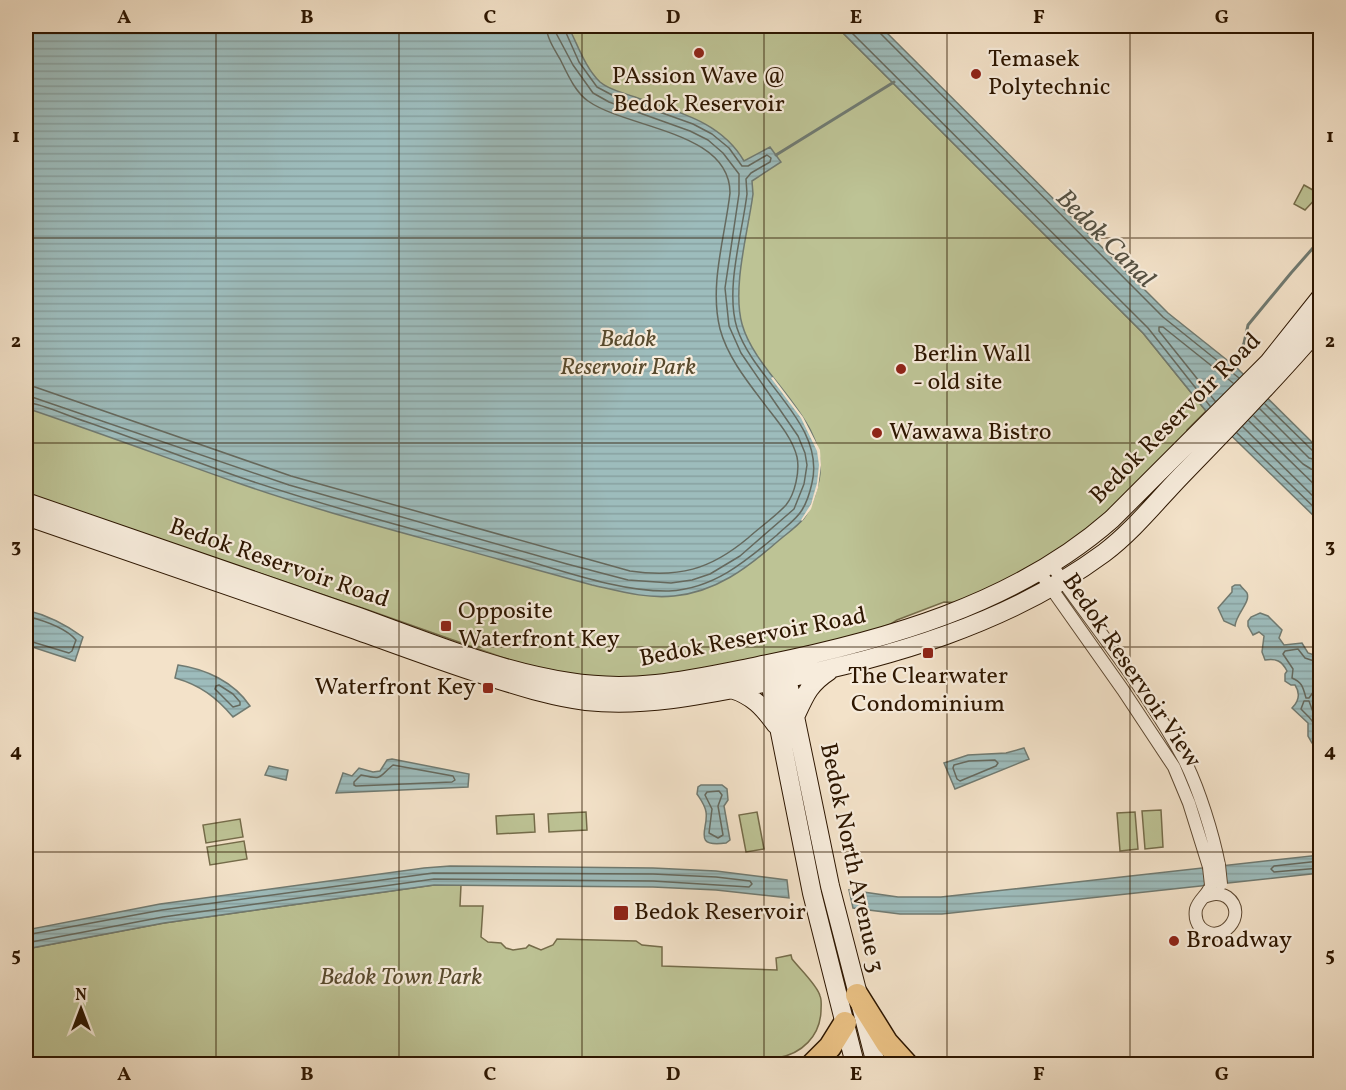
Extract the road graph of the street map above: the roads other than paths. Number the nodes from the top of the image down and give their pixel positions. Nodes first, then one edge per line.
1 (1320, 298) edge
2 (1320, 327) edge
3 (1275, 367) junction
4 (26, 502) edge
5 (26, 516) edge
6 (1045, 567) junction
7 (1056, 584) junction
8 (430, 642) junction
9 (437, 660) junction
10 (833, 668) junction
11 (777, 671) junction
12 (730, 689) junction
13 (795, 717) junction
14 (781, 731) junction
15 (1216, 884) junction
16 (1204, 897) junction
17 (1229, 899) junction
18 (857, 995) junction
19 (845, 1023) junction
20 (813, 1065) edge
21 (855, 1065) edge
22 (876, 1065) edge
23 (906, 1065) edge

1 - 3 main road, Bedok Reservoir Road
2 - 3 main road, Bedok Reservoir Road
3 - 6 main road, Bedok Reservoir Road
3 - 7 main road, Bedok Reservoir Road
4 - 8 main road, Bedok Reservoir Road
5 - 9 main road, Bedok Reservoir Road
6 - 7 street, Bedok Reservoir View
6 - 11 main road, Bedok Reservoir Road
7 - 10 main road, Bedok Reservoir Road
7 - 15 street, Bedok Reservoir View, bridge
8 - 9 main road
8 - 11 main road, Bedok Reservoir Road
9 - 12 main road, Bedok Reservoir Road
10 - 11 main road, Bedok Reservoir Road
10 - 13 main road
11 - 12 main road, Bedok Reservoir Road
11 - 13 main road, Bedok North Avenue 3
11 - 14 main road, Bedok North Avenue 3
12 - 14 main road
13 - 18 main road, Bedok North Avenue 3
14 - 19 main road, Bedok North Avenue 3
15 - 16 street, Bedok Reservoir View
15 - 17 street, Bedok Reservoir View
16 - 17 street
16 - 17 street, Bedok Reservoir View
18 - 22 main road, Bedok North Avenue 3
18 - 23 highway
19 - 20 highway
19 - 21 main road, Bedok North Avenue 3

